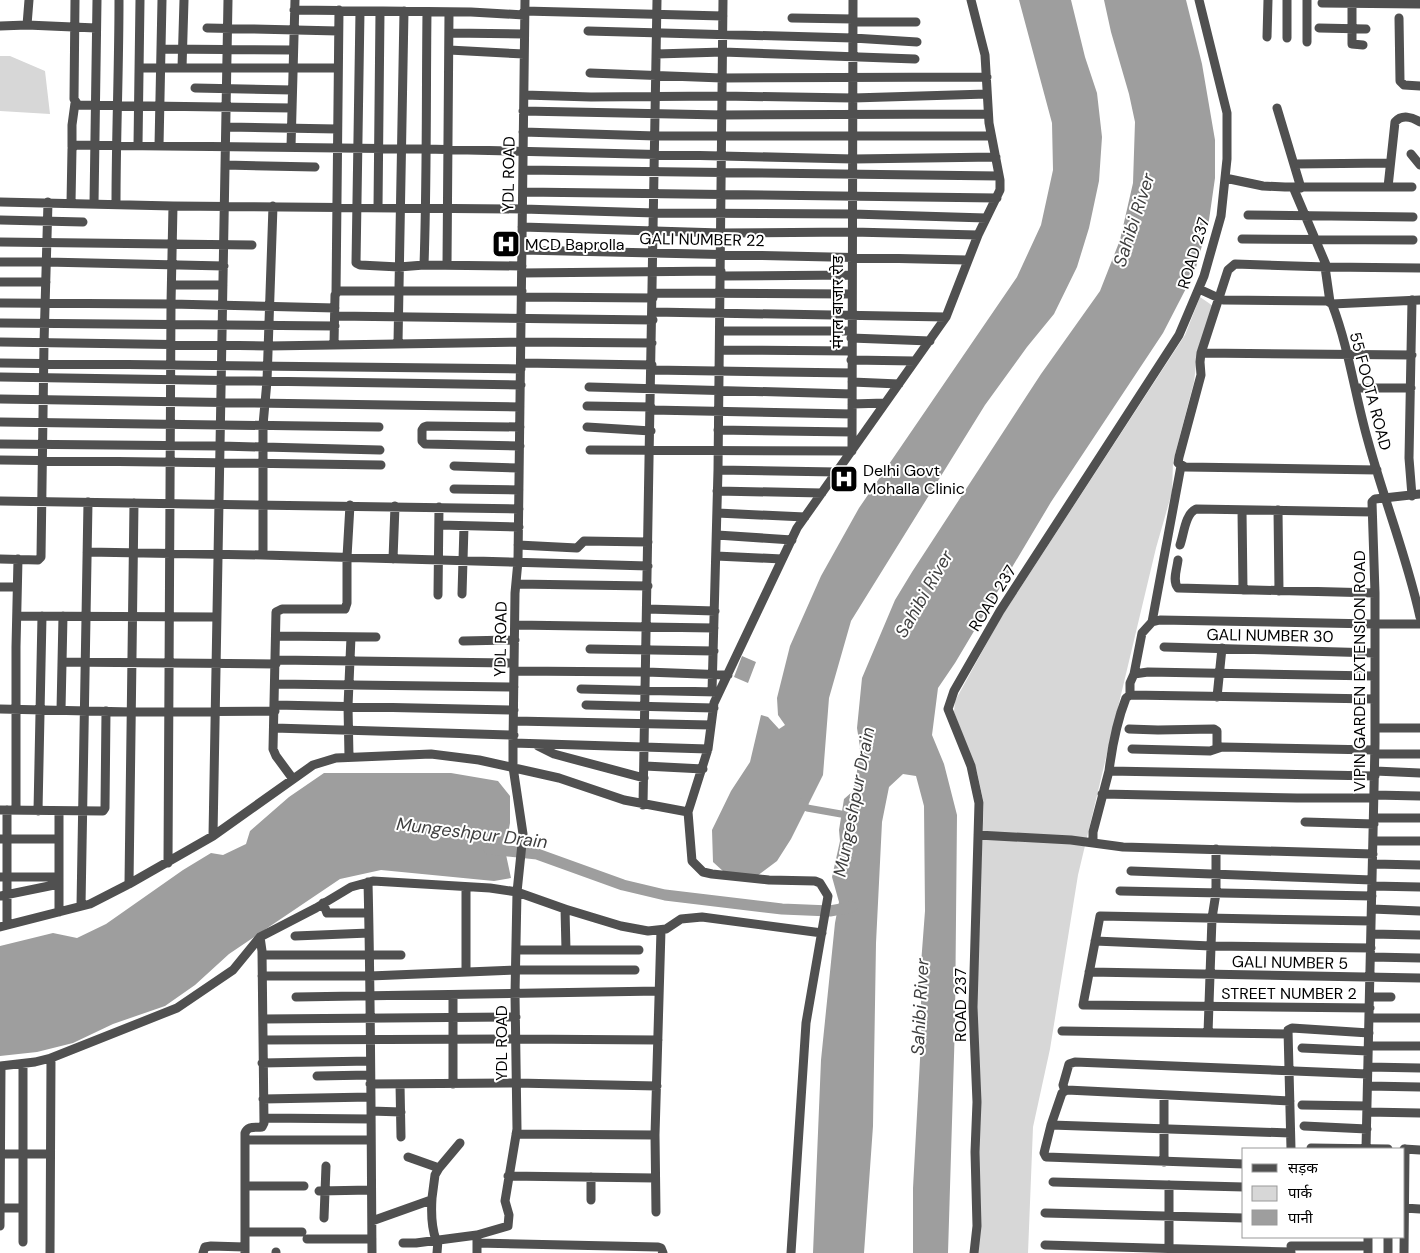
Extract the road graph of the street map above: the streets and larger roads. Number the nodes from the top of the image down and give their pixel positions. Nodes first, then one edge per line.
1 (28, 0) edge
2 (76, 0) edge
3 (97, 0) edge
4 (119, 0) edge
5 (140, 0) edge
6 (162, 0) edge
7 (184, 0) edge
8 (228, 0) edge
9 (295, 0) edge
10 (524, 0) edge
11 (657, 0) edge
12 (723, 0) edge
13 (853, 0) edge
14 (971, 0) edge
15 (1199, 0) edge
16 (1268, 0) edge
17 (1287, 0) edge
18 (1307, 0) edge
19 (1352, 2) edge
20 (1322, 3) dead end
21 (1420, 4) edge
22 (294, 10) junction
23 (339, 10) junction
24 (360, 11) junction
25 (380, 11) junction
26 (404, 11) junction
27 (427, 12) junction
28 (449, 12) junction
29 (524, 13) junction
30 (657, 15) junction
31 (722, 16) junction
32 (792, 18) dead end
33 (1399, 18) dead end
34 (853, 21) junction
35 (916, 22) dead end
36 (26, 25) junction
37 (0, 26) edge
38 (74, 26) junction
39 (96, 28) junction
40 (207, 28) dead end
41 (1319, 28) dead end
42 (1352, 28) junction
43 (228, 29) junction
44 (1366, 29) dead end
45 (294, 30) junction
46 (338, 31) junction
47 (588, 31) dead end
48 (657, 32) junction
49 (449, 33) junction
50 (524, 34) junction
51 (723, 34) junction
52 (1267, 37) dead end
53 (853, 38) junction
54 (1287, 38) dead end
55 (916, 42) dead end
56 (1307, 42) dead end
57 (1363, 45) dead end
58 (161, 49) junction
59 (183, 49) junction
60 (227, 50) junction
61 (293, 50) junction
62 (449, 50) junction
63 (722, 52) junction
64 (524, 54) junction
65 (657, 54) junction
66 (854, 56) junction
67 (916, 59) dead end
68 (140, 68) junction
69 (160, 68) junction
70 (182, 68) junction
71 (227, 68) junction
72 (293, 68) junction
73 (338, 68) junction
74 (590, 73) dead end
75 (656, 76) junction
76 (987, 76) junction
77 (722, 78) junction
78 (854, 78) junction
79 (1420, 86) edge
80 (194, 88) dead end
81 (227, 88) junction
82 (292, 90) junction
83 (987, 94) junction
84 (524, 95) junction
85 (656, 96) junction
86 (722, 96) junction
87 (853, 98) junction
88 (75, 103) junction
89 (96, 106) junction
90 (118, 106) junction
91 (139, 106) junction
92 (160, 107) junction
93 (226, 108) junction
94 (292, 108) junction
95 (1277, 108) dead end
96 (524, 111) junction
97 (656, 113) junction
98 (988, 114) junction
99 (722, 115) junction
100 (853, 116) junction
101 (1420, 122) edge
102 (226, 127) junction
103 (291, 128) junction
104 (337, 128) junction
105 (523, 132) junction
106 (656, 136) junction
107 (722, 136) junction
108 (853, 136) junction
109 (991, 136) junction
110 (95, 145) junction
111 (116, 145) junction
112 (138, 146) junction
113 (159, 146) junction
114 (226, 146) junction
115 (72, 147) junction
116 (291, 147) junction
117 (336, 148) junction
118 (358, 148) junction
119 (379, 148) junction
120 (402, 149) junction
121 (425, 149) junction
122 (448, 150) junction
123 (523, 152) junction
124 (656, 153) junction
125 (1411, 154) dead end
126 (722, 156) junction
127 (996, 157) junction
128 (853, 159) junction
129 (1390, 163) junction
130 (1294, 164) junction
131 (225, 165) junction
132 (1420, 165) edge
133 (315, 167) dead end
134 (523, 170) junction
135 (655, 172) junction
136 (722, 174) junction
137 (853, 174) junction
138 (1000, 176) junction
139 (1225, 178) junction
140 (1297, 187) junction
141 (1388, 187) junction
142 (1412, 187) dead end
143 (523, 192) junction
144 (655, 195) junction
145 (722, 196) junction
146 (852, 196) junction
147 (997, 198) junction
148 (0, 202) edge
149 (48, 202) junction
150 (71, 203) junction
151 (94, 204) junction
152 (116, 204) junction
153 (173, 206) junction
154 (273, 206) junction
155 (225, 207) junction
156 (336, 207) junction
157 (357, 207) junction
158 (378, 208) junction
159 (402, 208) junction
160 (426, 208) junction
161 (447, 208) junction
162 (522, 210) junction
163 (655, 213) junction
164 (722, 214) junction
165 (852, 214) junction
166 (1248, 215) dead end
167 (1305, 216) junction
168 (1412, 217) dead end
169 (986, 218) junction
170 (0, 220) edge
171 (47, 221) junction
172 (83, 222) dead end
173 (522, 228) junction
174 (654, 230) junction
175 (852, 232) junction
176 (721, 233) junction
177 (978, 235) junction
178 (1242, 239) dead end
179 (1315, 239) junction
180 (1413, 240) dead end
181 (0, 242) edge
182 (46, 242) junction
183 (173, 244) junction
184 (252, 245) dead end
185 (224, 246) junction
186 (522, 250) junction
187 (654, 253) junction
188 (721, 255) junction
189 (852, 256) junction
190 (967, 260) junction
191 (0, 262) edge
192 (46, 262) junction
193 (172, 265) junction
194 (424, 265) junction
195 (447, 265) junction
196 (224, 266) junction
197 (399, 267) junction
198 (1326, 267) junction
199 (1420, 268) edge
200 (522, 269) junction
201 (654, 271) junction
202 (721, 274) junction
203 (852, 275) junction
204 (0, 282) edge
205 (46, 282) junction
206 (172, 285) junction
207 (223, 285) junction
208 (1199, 289) junction
209 (399, 291) junction
210 (720, 293) junction
211 (336, 294) junction
212 (522, 294) junction
213 (852, 294) junction
214 (653, 295) junction
215 (1220, 299) junction
216 (1416, 300) edge
217 (0, 303) edge
218 (1331, 303) junction
219 (46, 304) junction
220 (171, 304) junction
221 (223, 306) junction
222 (269, 306) junction
223 (335, 312) junction
224 (720, 313) junction
225 (852, 314) junction
226 (653, 316) junction
227 (399, 317) junction
228 (946, 317) junction
229 (522, 318) junction
230 (0, 323) edge
231 (45, 324) junction
232 (171, 325) junction
233 (223, 326) junction
234 (268, 326) junction
235 (335, 326) junction
236 (720, 330) junction
237 (852, 335) junction
238 (930, 340) junction
239 (0, 342) edge
240 (521, 342) junction
241 (44, 343) junction
242 (652, 343) junction
243 (334, 344) junction
244 (398, 344) junction
245 (171, 345) junction
246 (222, 346) junction
247 (268, 346) junction
248 (720, 350) junction
249 (1201, 353) junction
250 (1347, 355) junction
251 (1412, 355) junction
252 (852, 356) junction
253 (916, 361) junction
254 (0, 363) edge
255 (44, 363) junction
256 (171, 366) junction
257 (222, 366) junction
258 (267, 366) junction
259 (521, 366) junction
260 (652, 368) junction
261 (719, 370) junction
262 (0, 377) edge
263 (43, 378) junction
264 (852, 378) junction
265 (171, 380) junction
266 (222, 380) junction
267 (267, 381) junction
268 (899, 384) junction
269 (521, 385) junction
270 (589, 387) dead end
271 (1355, 388) junction
272 (1411, 388) junction
273 (651, 389) junction
274 (719, 391) junction
275 (852, 394) junction
276 (0, 399) edge
277 (43, 400) junction
278 (171, 401) junction
279 (221, 402) junction
280 (264, 403) junction
281 (885, 403) junction
282 (852, 404) junction
283 (588, 406) dead end
284 (520, 407) junction
285 (651, 408) junction
286 (719, 412) junction
287 (852, 414) junction
288 (0, 422) edge
289 (43, 422) junction
290 (171, 424) junction
291 (221, 425) junction
292 (264, 425) junction
293 (379, 427) dead end
294 (587, 427) dead end
295 (520, 428) junction
296 (651, 430) junction
297 (718, 430) junction
298 (852, 432) junction
299 (0, 444) edge
300 (43, 445) junction
301 (171, 446) junction
302 (221, 446) junction
303 (520, 446) junction
304 (264, 447) junction
305 (380, 450) dead end
306 (590, 450) dead end
307 (650, 450) junction
308 (718, 451) junction
309 (852, 451) junction
310 (0, 460) edge
311 (42, 460) junction
312 (171, 461) junction
313 (221, 462) junction
314 (262, 462) junction
315 (381, 464) dead end
316 (454, 466) dead end
317 (1181, 466) junction
318 (519, 468) junction
319 (718, 470) junction
320 (1377, 470) junction
321 (837, 472) junction
322 (454, 489) dead end
323 (519, 490) junction
324 (718, 492) junction
325 (822, 493) junction
326 (1416, 495) edge
327 (1385, 498) junction
328 (0, 501) edge
329 (43, 501) junction
330 (88, 502) junction
331 (134, 504) junction
332 (170, 504) junction
333 (219, 504) junction
334 (263, 504) junction
335 (350, 505) junction
336 (395, 506) junction
337 (440, 508) junction
338 (519, 509) junction
339 (1242, 510) junction
340 (1278, 510) junction
341 (1372, 512) junction
342 (717, 513) junction
343 (805, 517) junction
344 (440, 525) junction
345 (464, 526) junction
346 (519, 527) junction
347 (717, 535) junction
348 (792, 540) junction
349 (648, 542) junction
350 (1180, 545) dead end
351 (518, 546) junction
352 (87, 552) junction
353 (134, 552) junction
354 (170, 553) junction
355 (218, 554) junction
356 (263, 555) junction
357 (716, 556) junction
358 (347, 557) junction
359 (0, 559) edge
360 (18, 559) junction
361 (392, 559) junction
362 (782, 559) junction
363 (439, 560) junction
364 (463, 560) junction
365 (1178, 560) dead end
366 (518, 561) junction
367 (648, 566) junction
368 (516, 584) junction
369 (648, 586) junction
370 (1417, 586) edge
371 (17, 587) junction
372 (0, 588) edge
373 (1244, 590) junction
374 (1279, 591) junction
375 (1376, 593) junction
376 (462, 594) dead end
377 (438, 596) dead end
378 (647, 609) junction
379 (715, 611) junction
380 (16, 616) junction
381 (42, 616) junction
382 (63, 616) junction
383 (86, 616) junction
384 (133, 616) junction
385 (170, 616) junction
386 (217, 617) junction
387 (1420, 617) edge
388 (1152, 622) junction
389 (1375, 624) junction
390 (1420, 624) edge
391 (515, 625) junction
392 (647, 628) junction
393 (714, 628) junction
394 (276, 636) junction
395 (351, 637) junction
396 (376, 637) dead end
397 (463, 640) dead end
398 (515, 640) junction
399 (1164, 647) dead end
400 (1222, 648) junction
401 (646, 649) junction
402 (590, 650) dead end
403 (714, 651) junction
404 (1375, 653) junction
405 (350, 661) junction
406 (62, 662) junction
407 (85, 662) junction
408 (276, 662) junction
409 (132, 663) junction
410 (169, 663) junction
411 (216, 664) junction
412 (514, 667) junction
413 (646, 672) junction
414 (1220, 673) junction
415 (713, 674) junction
416 (1134, 674) junction
417 (728, 675) junction
418 (1375, 676) junction
419 (275, 684) junction
420 (349, 685) junction
421 (514, 687) junction
422 (581, 689) dead end
423 (646, 690) junction
424 (716, 692) junction
425 (1130, 695) junction
426 (1217, 697) junction
427 (1376, 699) junction
428 (586, 705) dead end
429 (348, 706) junction
430 (646, 706) junction
431 (275, 708) junction
432 (714, 708) junction
433 (0, 709) edge
434 (16, 709) junction
435 (39, 710) junction
436 (61, 710) junction
437 (84, 710) junction
438 (514, 710) junction
439 (106, 711) junction
440 (132, 712) junction
441 (169, 712) junction
442 (215, 712) junction
443 (514, 721) junction
444 (645, 724) junction
445 (712, 725) junction
446 (274, 728) junction
447 (1375, 728) junction
448 (1420, 728) edge
449 (1129, 729) dead end
450 (348, 730) junction
451 (514, 739) junction
452 (535, 744) junction
453 (645, 747) junction
454 (1217, 748) junction
455 (708, 749) junction
456 (1132, 749) dead end
457 (1375, 752) junction
458 (1420, 754) edge
459 (349, 757) junction
460 (644, 766) junction
461 (513, 767) junction
462 (703, 769) junction
463 (1109, 771) junction
464 (1375, 773) junction
465 (1420, 773) edge
466 (644, 778) junction
467 (293, 779) junction
468 (1102, 794) junction
469 (1420, 796) edge
470 (1374, 797) junction
471 (644, 805) junction
472 (8, 810) edge
473 (38, 811) junction
474 (58, 811) junction
475 (82, 812) junction
476 (688, 812) junction
477 (1420, 818) edge
478 (1374, 821) junction
479 (1305, 822) dead end
480 (978, 835) junction
481 (213, 836) junction
482 (3, 839) edge
483 (59, 839) junction
484 (1373, 841) junction
485 (1420, 841) edge
486 (1093, 843) junction
487 (1216, 849) junction
488 (1373, 854) junction
489 (168, 863) junction
490 (1373, 864) junction
491 (1420, 865) edge
492 (1131, 871) dead end
493 (1216, 874) junction
494 (3, 877) edge
495 (59, 881) junction
496 (368, 882) junction
497 (1372, 883) junction
498 (130, 884) junction
499 (466, 887) junction
500 (1420, 887) edge
501 (517, 892) junction
502 (1120, 892) dead end
503 (1216, 893) junction
504 (3, 896) edge
505 (1372, 896) junction
506 (323, 903) junction
507 (81, 906) junction
508 (565, 909) junction
509 (1372, 910) junction
510 (1420, 911) edge
511 (59, 912) junction
512 (368, 912) junction
513 (1212, 918) junction
514 (1371, 922) junction
515 (4, 926) edge
516 (661, 930) junction
517 (822, 933) junction
518 (369, 934) junction
519 (1371, 934) junction
520 (1420, 935) edge
521 (295, 936) dead end
522 (260, 937) junction
523 (1096, 941) junction
524 (1211, 946) junction
525 (516, 950) junction
526 (566, 950) junction
527 (639, 950) dead end
528 (1371, 952) junction
529 (262, 955) junction
530 (369, 955) junction
531 (401, 955) dead end
532 (1420, 958) edge
533 (516, 970) junction
534 (635, 970) dead end
535 (466, 972) junction
536 (1089, 972) junction
537 (1210, 975) junction
538 (262, 976) junction
539 (370, 976) junction
540 (1370, 978) junction
541 (1420, 978) edge
542 (659, 991) junction
543 (515, 994) junction
544 (453, 995) junction
545 (370, 996) junction
546 (296, 997) dead end
547 (1370, 997) junction
548 (1391, 998) dead end
549 (1209, 1008) junction
550 (1370, 1008) junction
551 (516, 1017) junction
552 (453, 1018) junction
553 (1369, 1018) junction
554 (1420, 1018) edge
555 (263, 1019) junction
556 (370, 1019) junction
557 (1062, 1031) dead end
558 (1208, 1033) junction
559 (1369, 1033) junction
560 (1288, 1034) junction
561 (370, 1039) junction
562 (453, 1039) junction
563 (516, 1039) junction
564 (263, 1040) junction
565 (658, 1040) junction
566 (1420, 1046) edge
567 (1302, 1048) dead end
568 (1369, 1048) junction
569 (51, 1058) junction
570 (370, 1061) junction
571 (262, 1063) junction
572 (23, 1064) junction
573 (0, 1066) edge
574 (1420, 1068) edge
575 (1288, 1071) junction
576 (1368, 1071) junction
577 (317, 1076) dead end
578 (370, 1080) junction
579 (516, 1083) junction
580 (400, 1084) junction
581 (453, 1084) junction
582 (657, 1086) junction
583 (1368, 1086) junction
584 (1420, 1087) edge
585 (1065, 1091) junction
586 (1164, 1095) junction
587 (371, 1097) junction
588 (263, 1099) junction
589 (1290, 1101) junction
590 (1302, 1105) dead end
591 (1367, 1109) junction
592 (400, 1112) junction
593 (1420, 1113) edge
594 (371, 1115) junction
595 (264, 1118) junction
596 (1051, 1125) junction
597 (1304, 1126) dead end
598 (1165, 1129) junction
599 (1366, 1129) junction
600 (1290, 1133) junction
601 (516, 1134) junction
602 (655, 1135) junction
603 (401, 1137) dead end
604 (245, 1140) junction
605 (372, 1140) junction
606 (460, 1143) dead end
607 (1290, 1148) edge
608 (1368, 1148) edge
609 (1405, 1149) edge
610 (1420, 1150) edge
611 (0, 1154) edge
612 (23, 1154) junction
613 (50, 1154) junction
614 (408, 1157) dead end
615 (1164, 1162) junction
616 (1242, 1164) edge
617 (326, 1166) dead end
618 (439, 1168) junction
619 (508, 1176) junction
620 (591, 1177) junction
621 (655, 1178) junction
622 (1053, 1182) dead end
623 (1169, 1185) junction
624 (246, 1186) junction
625 (304, 1186) dead end
626 (1242, 1187) edge
627 (372, 1190) junction
628 (322, 1191) junction
629 (432, 1198) junction
630 (590, 1200) dead end
631 (0, 1208) edge
632 (23, 1208) junction
633 (1405, 1208) edge
634 (1420, 1209) edge
635 (656, 1212) dead end
636 (1045, 1213) dead end
637 (1169, 1216) junction
638 (324, 1218) dead end
639 (1242, 1218) edge
640 (372, 1221) junction
641 (0, 1226) edge
642 (245, 1232) junction
643 (1388, 1238) edge
644 (1404, 1238) edge
645 (372, 1239) junction
646 (477, 1239) junction
647 (437, 1240) junction
648 (23, 1242) dead end
649 (418, 1242) junction
650 (403, 1243) dead end
651 (1046, 1245) dead end
652 (1368, 1245) edge
653 (1291, 1247) edge
654 (552, 1249) edge
655 (598, 1249) edge
656 (245, 1250) edge
657 (1169, 1251) edge
658 (50, 1253) edge
659 (203, 1253) edge
660 (372, 1253) edge
661 (418, 1253) edge
662 (437, 1253) edge
663 (477, 1253) edge
664 (663, 1253) edge
665 (791, 1253) edge
666 (974, 1253) edge
667 (1388, 1253) edge
668 (1404, 1253) edge

1 - 36 street
2 - 38 street
3 - 39 street
4 - 90 street
5 - 68 street
6 - 58 street
7 - 59 street
8 - 43 street
9 - 22 street
10 - 29 street, YDL ROAD
11 - 30 street
12 - 31 street
13 - 34 street, मंगल बाजार रोड
14 - 76 street
15 - 139 street, ROAD 237
16 - 52 street
17 - 54 street
18 - 56 street
19 - 20 street
19 - 21 street
19 - 42 street
22 - 23 street
22 - 45 street
23 - 24 street
23 - 46 street
24 - 25 street
24 - 118 street
25 - 26 street
25 - 119 street
26 - 27 street
26 - 120 street
27 - 28 street
27 - 121 street
28 - 29 street
28 - 49 street
29 - 30 street
29 - 50 street, YDL ROAD
30 - 31 street
30 - 48 street
31 - 51 street
32 - 34 street
33 - 79 street
34 - 35 street
34 - 53 street, मंगल बाजार रोड
36 - 37 street
36 - 38 street
38 - 39 street
38 - 88 street
39 - 89 street
40 - 43 street
41 - 42 street
42 - 44 street
42 - 57 street
43 - 45 street
43 - 60 street
45 - 46 street
45 - 61 street
46 - 73 street
47 - 48 street
48 - 51 street
48 - 65 street
49 - 50 street
49 - 62 street
50 - 64 street, YDL ROAD
51 - 53 street
51 - 63 street
53 - 55 street
53 - 66 street, मंगल बाजार रोड
58 - 59 street
58 - 69 street
59 - 60 street
59 - 70 street
60 - 61 street
60 - 71 street
61 - 72 street
62 - 64 street
62 - 122 street
63 - 65 street
63 - 66 street
63 - 77 street
64 - 84 street, YDL ROAD
65 - 75 street
66 - 67 street
66 - 78 street, मंगल बाजार रोड
68 - 69 street
68 - 91 street
69 - 70 street
69 - 92 street
70 - 71 street
71 - 72 street
71 - 81 street
72 - 73 street
72 - 82 street
73 - 104 street
74 - 75 street
75 - 77 street
75 - 85 street
76 - 78 street
76 - 83 street
77 - 78 street
77 - 86 street
78 - 87 street, मंगल बाजार रोड
80 - 81 street
81 - 82 street
81 - 93 street
82 - 94 street
83 - 87 street
83 - 98 street
84 - 85 street
84 - 96 street, YDL ROAD
85 - 86 street
85 - 97 street
86 - 87 street
86 - 99 street
87 - 100 street, मंगल बाजार रोड
88 - 89 street
88 - 115 street
89 - 90 street
89 - 110 street
90 - 91 street
90 - 111 street
91 - 92 street
91 - 112 street
92 - 93 street
92 - 113 street
93 - 94 street
93 - 102 street
94 - 103 street
95 - 130 street, 55 FOOTA ROAD
96 - 97 street
96 - 105 street, YDL ROAD
97 - 99 street
97 - 106 street
98 - 100 street
98 - 109 street
99 - 100 street
99 - 107 street
100 - 108 street, मंगल बाजार रोड
101 - 129 street
102 - 103 street
102 - 114 street
103 - 104 street
103 - 116 street
104 - 117 street
105 - 106 street
105 - 123 street, YDL ROAD
106 - 107 street
106 - 124 street
107 - 108 street
107 - 126 street
108 - 109 street
108 - 128 street, मंगल बाजार रोड
109 - 127 street
110 - 111 street
110 - 115 street
110 - 151 street
111 - 112 street
111 - 152 street
112 - 113 street
113 - 114 street
114 - 116 street
114 - 131 street
115 - 150 street
116 - 117 street
117 - 118 street
117 - 156 street
118 - 119 street
118 - 157 street
119 - 120 street
119 - 158 street
120 - 121 street
120 - 159 street
121 - 122 street
121 - 160 street
122 - 123 street
122 - 161 street
123 - 124 street
123 - 134 street, YDL ROAD
124 - 126 street
124 - 135 street
125 - 132 street
126 - 128 street
126 - 136 street
127 - 128 street
127 - 138 street
128 - 137 street, मंगल बाजार रोड
129 - 130 street
129 - 141 street
130 - 140 street, 55 FOOTA ROAD
131 - 133 street
131 - 155 street
134 - 135 street
134 - 143 street, YDL ROAD
135 - 136 street
135 - 144 street
136 - 137 street
136 - 145 street
137 - 138 street
137 - 146 street, मंगल बाजार रोड
138 - 147 street
139 - 140 street
139 - 208 street, ROAD 237
140 - 141 street
140 - 167 street, 55 FOOTA ROAD
141 - 142 street
143 - 144 street
143 - 162 street, YDL ROAD
144 - 145 street
144 - 163 street
145 - 146 street
145 - 164 street
146 - 147 street
146 - 165 street, मंगल बाजार रोड
147 - 169 street
148 - 149 street
149 - 150 street
149 - 171 street
150 - 151 street
151 - 152 street
152 - 153 street
153 - 155 street
153 - 183 street
154 - 155 street
154 - 156 street
154 - 222 street
155 - 185 street
156 - 157 street
156 - 211 street
157 - 158 street
157 - 197 street
158 - 159 street
159 - 160 street
159 - 197 street
160 - 161 street
160 - 194 street
161 - 162 street
161 - 195 street
162 - 163 street
162 - 173 street, YDL ROAD
163 - 164 street
163 - 174 street
164 - 165 street
164 - 176 street
165 - 169 street
165 - 175 street, मंगल बाजार रोड
166 - 167 street
167 - 168 street
167 - 179 street, 55 FOOTA ROAD
169 - 177 street
170 - 171 street
171 - 172 street
171 - 182 street
173 - 174 street
173 - 186 street, YDL ROAD
174 - 176 street
174 - 187 street
175 - 176 street
175 - 177 street
175 - 189 street, मंगल बाजार रोड
176 - 188 street
177 - 190 street
178 - 179 street
179 - 180 street
179 - 198 street, 55 FOOTA ROAD
181 - 182 street
182 - 183 street
182 - 192 street
183 - 185 street
183 - 193 street
184 - 185 street
185 - 196 street
186 - 187 street, GALI NUMBER 22
186 - 200 street, YDL ROAD
187 - 188 street, GALI NUMBER 22
187 - 201 street
188 - 189 street, GALI NUMBER 22
188 - 202 street
189 - 190 street, GALI NUMBER 22
189 - 203 street, मंगल बाजार रोड
190 - 228 street
191 - 192 street
192 - 193 street
192 - 205 street
193 - 196 street
193 - 206 street
194 - 195 street
194 - 197 street
195 - 200 street
196 - 207 street
197 - 209 street
198 - 199 street
198 - 215 street
198 - 218 street, 55 FOOTA ROAD
200 - 201 street
200 - 212 street, YDL ROAD
201 - 202 street
201 - 214 street
202 - 203 street
202 - 210 street
203 - 213 street, मंगल बाजार रोड
204 - 205 street
205 - 219 street
206 - 207 street
206 - 220 street
207 - 221 street
208 - 215 street
208 - 480 street, ROAD 237
209 - 211 street
209 - 212 street
209 - 227 street
210 - 213 street
210 - 214 street
210 - 224 street
211 - 223 street
212 - 214 street
212 - 229 street, YDL ROAD
213 - 225 street, मंगल बाजार रोड
214 - 226 street
215 - 218 street
215 - 249 street
216 - 218 street
216 - 251 street
217 - 219 street
218 - 250 street, 55 FOOTA ROAD
219 - 220 street
219 - 231 street
220 - 221 street
220 - 232 street
221 - 222 street
221 - 233 street
222 - 223 street
222 - 234 street
223 - 227 street
223 - 235 street
224 - 225 street
224 - 226 street
224 - 236 street
225 - 228 street
225 - 237 street, मंगल बाजार रोड
226 - 229 street
226 - 242 street
227 - 229 street
227 - 244 street
228 - 238 street
229 - 240 street, YDL ROAD
230 - 231 street
231 - 232 street
231 - 241 street
232 - 233 street
232 - 245 street
233 - 234 street
233 - 246 street
234 - 235 street
234 - 247 street
235 - 243 street
236 - 237 street
236 - 248 street
237 - 238 street
237 - 252 street, मंगल बाजार रोड
238 - 253 street
239 - 241 street
240 - 242 street
240 - 244 street
240 - 259 street, YDL ROAD
241 - 245 street
241 - 255 street
242 - 260 street
243 - 244 street
243 - 247 street
245 - 246 street
245 - 256 street
246 - 247 street
246 - 257 street
247 - 258 street
248 - 252 street
248 - 261 street
249 - 250 street
249 - 317 street
250 - 251 street
250 - 271 street, 55 FOOTA ROAD
251 - 272 street
252 - 253 street
252 - 264 street, मंगल बाजार रोड
253 - 268 street
254 - 255 street
255 - 256 street
255 - 263 street
256 - 257 street
256 - 265 street
257 - 258 street
257 - 266 street
258 - 259 street
258 - 267 street
259 - 260 street
259 - 269 street, YDL ROAD
260 - 261 street
260 - 273 street
261 - 264 street
261 - 274 street
262 - 263 street
263 - 265 street
263 - 277 street
264 - 268 street
264 - 275 street, मंगल बाजार रोड
265 - 266 street
265 - 278 street
266 - 267 street
266 - 279 street
267 - 269 street
267 - 280 street
268 - 281 street
269 - 284 street, YDL ROAD
270 - 273 street
271 - 272 street
271 - 320 street, 55 FOOTA ROAD
272 - 326 street
273 - 274 street
273 - 285 street
274 - 275 street
274 - 286 street
275 - 282 street, मंगल बाजार रोड
276 - 277 street
277 - 278 street
277 - 289 street
278 - 279 street
278 - 290 street
279 - 280 street
279 - 291 street
280 - 284 street
280 - 292 street
281 - 282 street
281 - 309 street
282 - 287 street, मंगल बाजार रोड
283 - 285 street
284 - 295 street, YDL ROAD
285 - 286 street
285 - 296 street
286 - 287 street
286 - 297 street
287 - 298 street, मंगल बाजार रोड
288 - 289 street
289 - 290 street
289 - 300 street
290 - 291 street
290 - 301 street
291 - 292 street
291 - 302 street
292 - 293 street
292 - 304 street
294 - 296 street
295 - 303 street, YDL ROAD
295 - 303 street
296 - 307 street
297 - 298 street
297 - 308 street
298 - 309 street, मंगल बाजार रोड
299 - 300 street
300 - 301 street
300 - 311 street
301 - 302 street
301 - 312 street
302 - 304 street
302 - 313 street
303 - 318 street, YDL ROAD
304 - 305 street
304 - 314 street
306 - 307 street
307 - 308 street
307 - 349 street
308 - 309 street
308 - 319 street
309 - 321 street
310 - 311 street
311 - 312 street
311 - 329 street
312 - 313 street
312 - 332 street
313 - 314 street
313 - 333 street
314 - 315 street
314 - 334 street
316 - 318 street
317 - 320 street
317 - 388 street
318 - 323 street, YDL ROAD
319 - 321 street
319 - 324 street
320 - 327 street, 55 FOOTA ROAD
321 - 325 street
322 - 323 street
323 - 338 street, YDL ROAD
324 - 325 street
324 - 342 street
325 - 343 street
326 - 327 street
327 - 341 street
327 - 370 street, 55 FOOTA ROAD
328 - 329 street
329 - 330 street
329 - 360 street
330 - 331 street
330 - 352 street
331 - 332 street
331 - 353 street
332 - 333 street
332 - 354 street
333 - 334 street
333 - 355 street
334 - 335 street
334 - 356 street
335 - 336 street
335 - 358 street
336 - 337 street
336 - 361 street
337 - 338 street
337 - 344 street
338 - 346 street, YDL ROAD
339 - 340 street
339 - 350 street
339 - 373 street
340 - 341 street
340 - 374 street
341 - 375 street, VIPIN GARDEN EXTENSION ROAD
342 - 343 street
342 - 347 street
343 - 348 street
344 - 345 street
344 - 363 street
345 - 346 street
345 - 364 street
346 - 351 street, YDL ROAD
347 - 348 street
347 - 357 street
348 - 362 street
349 - 351 street
349 - 367 street
351 - 366 street, YDL ROAD
352 - 353 street
352 - 383 street
353 - 354 street
353 - 384 street
354 - 355 street
354 - 385 street
355 - 356 street
355 - 386 street
356 - 358 street
357 - 362 street
357 - 379 street
358 - 361 street
358 - 394 street
359 - 360 street
360 - 371 street
361 - 363 street
362 - 417 street
363 - 364 street
363 - 377 street
364 - 366 street
364 - 376 street
365 - 373 street
366 - 367 street
366 - 368 street, YDL ROAD
367 - 369 street
368 - 369 street
368 - 391 street, YDL ROAD
369 - 378 street
370 - 387 street, 55 FOOTA ROAD
371 - 372 street
371 - 380 street
373 - 374 street
374 - 375 street
375 - 389 street, VIPIN GARDEN EXTENSION ROAD
378 - 379 street
378 - 392 street
379 - 393 street
380 - 381 street
380 - 434 street
381 - 382 street
381 - 435 street
382 - 383 street
382 - 406 street
383 - 384 street
383 - 407 street
384 - 385 street
384 - 409 street
385 - 386 street
385 - 410 street
386 - 411 street
388 - 389 street
388 - 416 street
389 - 390 street
389 - 404 street, VIPIN GARDEN EXTENSION ROAD
391 - 392 street
391 - 398 street, YDL ROAD
392 - 393 street
392 - 401 street
393 - 403 street
394 - 395 street
394 - 408 street
395 - 396 street
395 - 405 street
397 - 398 street
398 - 412 street, YDL ROAD
399 - 400 street, GALI NUMBER 30
400 - 404 street, GALI NUMBER 30
400 - 414 street
401 - 402 street
401 - 403 street
401 - 413 street
403 - 415 street
404 - 418 street, VIPIN GARDEN EXTENSION ROAD
405 - 408 street
405 - 412 street
405 - 420 street
406 - 407 street
406 - 436 street
407 - 409 street
407 - 437 street
408 - 411 street
408 - 419 street
409 - 410 street
409 - 440 street
410 - 411 street
410 - 441 street
411 - 442 street
412 - 413 street
412 - 421 street, YDL ROAD
413 - 415 street
413 - 423 street
414 - 416 street
414 - 418 street
414 - 426 street
415 - 417 street
415 - 424 street
416 - 425 street
417 - 424 street
418 - 427 street, VIPIN GARDEN EXTENSION ROAD
419 - 420 street
419 - 431 street
420 - 421 street
420 - 429 street
421 - 438 street, YDL ROAD
422 - 423 street
423 - 424 street
423 - 430 street
424 - 432 street
425 - 426 street
425 - 463 street
426 - 427 street
427 - 447 street, VIPIN GARDEN EXTENSION ROAD
428 - 430 street
429 - 431 street
429 - 438 street
429 - 450 street
430 - 432 street
430 - 444 street
431 - 442 street
431 - 446 street
432 - 445 street
433 - 434 street
434 - 435 street
434 - 472 street
435 - 436 street
435 - 473 street
436 - 437 street
437 - 439 street
437 - 475 street
438 - 443 street, YDL ROAD
439 - 440 street
439 - 475 street
440 - 441 street
440 - 498 street
441 - 442 street
441 - 489 street
442 - 481 street
443 - 444 street
443 - 451 street, YDL ROAD
444 - 445 street
444 - 453 street
445 - 455 street
446 - 450 street
446 - 467 street
447 - 448 street
447 - 457 street, VIPIN GARDEN EXTENSION ROAD
449 - 454 street
450 - 451 street
450 - 459 street
451 - 452 street
451 - 461 street, YDL ROAD
452 - 453 street
452 - 466 street
453 - 455 street
453 - 460 street
454 - 456 street
454 - 457 street
455 - 462 street
457 - 458 street
457 - 464 street, VIPIN GARDEN EXTENSION ROAD
459 - 461 street
459 - 467 street
460 - 462 street
460 - 466 street
461 - 471 street
461 - 501 street, YDL ROAD
462 - 476 street
463 - 464 street
463 - 468 street
464 - 465 street
464 - 470 street, VIPIN GARDEN EXTENSION ROAD
466 - 471 street
467 - 481 street
468 - 470 street
468 - 486 street
469 - 470 street
470 - 478 street, VIPIN GARDEN EXTENSION ROAD
471 - 476 street
472 - 473 street
472 - 482 street
473 - 474 street
474 - 475 street
474 - 483 street
475 - 507 street
476 - 517 street
477 - 478 street
478 - 479 street
478 - 484 street, VIPIN GARDEN EXTENSION ROAD
480 - 486 street
480 - 666 street, ROAD 237
481 - 489 street
482 - 483 street
482 - 494 street
483 - 495 street
484 - 485 street
484 - 488 street, VIPIN GARDEN EXTENSION ROAD
486 - 487 street
487 - 488 street
487 - 493 street
488 - 490 street, VIPIN GARDEN EXTENSION ROAD
489 - 498 street
490 - 491 street
490 - 497 street, VIPIN GARDEN EXTENSION ROAD
492 - 493 street
493 - 497 street
493 - 503 street
494 - 495 street
494 - 504 street
495 - 504 street
495 - 511 street
496 - 499 street
496 - 506 street
496 - 512 street
497 - 500 street
497 - 505 street, VIPIN GARDEN EXTENSION ROAD
498 - 507 street
499 - 501 street
499 - 535 street
501 - 508 street
501 - 525 street, YDL ROAD
502 - 503 street
503 - 505 street
503 - 513 street
504 - 515 street
505 - 509 street, VIPIN GARDEN EXTENSION ROAD
506 - 512 street
506 - 522 street
507 - 511 street
508 - 516 street
508 - 526 street
509 - 510 street
509 - 514 street, VIPIN GARDEN EXTENSION ROAD
511 - 515 street
512 - 518 street
513 - 514 street
513 - 523 street
513 - 524 street
514 - 519 street, VIPIN GARDEN EXTENSION ROAD
516 - 517 street
516 - 542 street
517 - 665 street
518 - 521 street
518 - 530 street
519 - 520 street
519 - 528 street, VIPIN GARDEN EXTENSION ROAD
522 - 529 street
522 - 569 street
523 - 524 street
523 - 536 street
524 - 528 street
524 - 537 street
525 - 526 street
525 - 533 street, YDL ROAD
526 - 527 street
528 - 532 street
528 - 540 street, VIPIN GARDEN EXTENSION ROAD
529 - 530 street
529 - 538 street
530 - 531 street
530 - 539 street
533 - 534 street
533 - 535 street
533 - 543 street, YDL ROAD
535 - 539 street
536 - 537 street, GALI NUMBER 5
536 - 549 street, STREET NUMBER 2
537 - 540 street, GALI NUMBER 5
537 - 549 street
538 - 539 street
538 - 555 street
539 - 545 street
540 - 541 street, GALI NUMBER 5
540 - 547 street, VIPIN GARDEN EXTENSION ROAD
542 - 543 street
542 - 565 street
543 - 544 street
543 - 551 street, YDL ROAD
544 - 545 street
544 - 552 street
545 - 546 street
545 - 556 street
547 - 548 street
547 - 550 street, VIPIN GARDEN EXTENSION ROAD
549 - 550 street, STREET NUMBER 2
549 - 558 street
550 - 553 street, VIPIN GARDEN EXTENSION ROAD
551 - 552 street
551 - 563 street, YDL ROAD
552 - 556 street
552 - 562 street
553 - 554 street
553 - 559 street, VIPIN GARDEN EXTENSION ROAD
555 - 556 street
555 - 564 street
556 - 561 street
557 - 558 street
558 - 560 street
559 - 560 street
559 - 568 street, VIPIN GARDEN EXTENSION ROAD
560 - 575 street
561 - 562 street
561 - 564 street
561 - 570 street
562 - 563 street
562 - 581 street
563 - 565 street
563 - 579 street, YDL ROAD
564 - 571 street
565 - 582 street
566 - 568 street
567 - 568 street
568 - 576 street, VIPIN GARDEN EXTENSION ROAD
569 - 572 street
569 - 613 street
570 - 571 street
570 - 578 street
571 - 588 street
572 - 573 street
572 - 612 street
573 - 611 street
574 - 576 street
575 - 576 street
575 - 585 street
575 - 589 street
576 - 583 street, VIPIN GARDEN EXTENSION ROAD
577 - 578 street
578 - 580 street
578 - 587 street
579 - 581 street
579 - 582 street
579 - 601 street, YDL ROAD
580 - 581 street
580 - 592 street
582 - 602 street
583 - 584 street
583 - 591 street, VIPIN GARDEN EXTENSION ROAD
585 - 586 street
585 - 596 street
586 - 589 street
586 - 598 street
587 - 588 street
587 - 594 street
588 - 595 street
589 - 600 street
590 - 591 street
591 - 593 street
591 - 599 street, VIPIN GARDEN EXTENSION ROAD
592 - 594 street
592 - 603 street
594 - 595 street
594 - 605 street
595 - 604 street
596 - 598 street
596 - 615 street
597 - 599 street
598 - 600 street
598 - 615 street
599 - 608 street, VIPIN GARDEN EXTENSION ROAD
600 - 607 street
601 - 602 street
601 - 619 street, YDL ROAD
602 - 621 street
604 - 605 street
604 - 624 street
605 - 627 street
606 - 618 street
609 - 610 street
611 - 612 street
611 - 631 street
612 - 613 street
612 - 632 street
613 - 658 street
614 - 618 street
615 - 616 street
617 - 628 street
618 - 629 street
619 - 620 street
619 - 646 street, YDL ROAD
620 - 621 street
620 - 630 street
621 - 635 street
622 - 623 street
623 - 626 street
623 - 637 street
624 - 625 street
624 - 642 street
627 - 628 street
627 - 640 street
628 - 638 street
629 - 640 street
629 - 647 street
631 - 632 street
631 - 641 street
632 - 648 street
633 - 634 street
636 - 637 street
637 - 639 street
637 - 657 street
640 - 645 street
642 - 645 street
642 - 656 street
643 - 667 street
644 - 668 street
645 - 660 street
646 - 647 street
646 - 654 street
646 - 663 street
647 - 649 street
647 - 662 street
649 - 650 street
649 - 661 street
651 - 657 street
652 - 653 street
653 - 657 street
654 - 655 street
655 - 664 street
656 - 659 street

